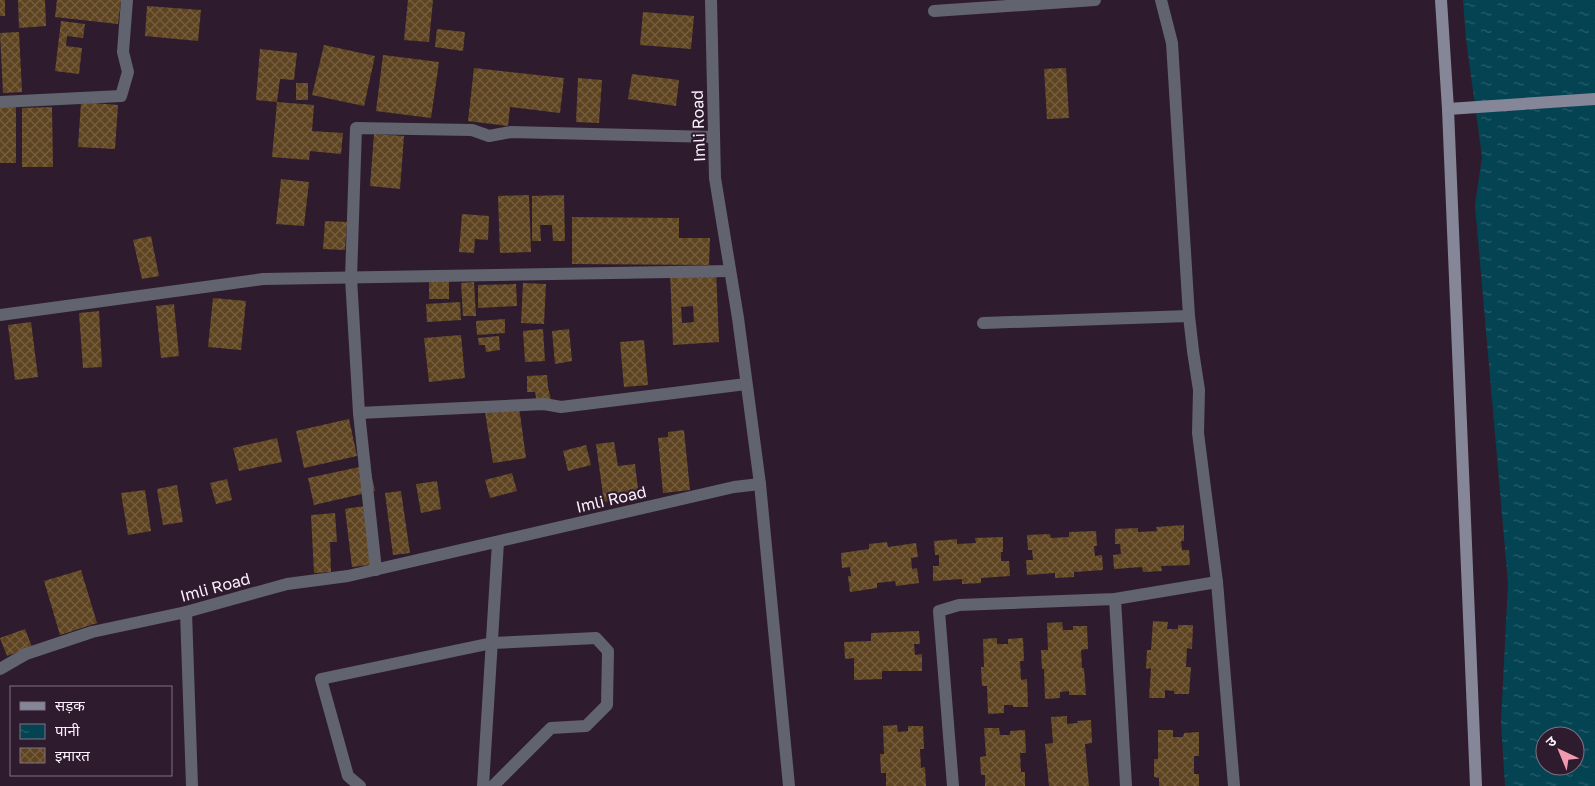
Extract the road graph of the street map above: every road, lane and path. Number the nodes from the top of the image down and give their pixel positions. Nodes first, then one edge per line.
1 (127, 0) edge
2 (711, 0) edge
3 (1095, 0) edge
4 (1161, 0) edge
5 (1441, 0) edge
6 (934, 11) dead end
7 (1595, 99) edge
8 (0, 102) edge
9 (1448, 109) junction
10 (714, 137) junction
11 (730, 271) junction
12 (352, 278) junction
13 (0, 315) edge
14 (1189, 316) junction
15 (983, 323) dead end
16 (746, 384) junction
17 (359, 412) junction
18 (760, 484) junction
19 (498, 542) junction
20 (376, 570) junction
21 (1217, 582) junction
22 (1115, 599) junction
23 (186, 612) junction
24 (492, 642) junction
25 (0, 668) edge
26 (192, 786) edge
27 (360, 786) edge
28 (483, 786) edge
29 (493, 786) edge
30 (789, 786) edge
31 (953, 786) edge
32 (1126, 786) edge
33 (1234, 786) edge
34 (1476, 786) edge

1 - 8 street
2 - 10 street, Imli Road
3 - 6 street
4 - 14 street
5 - 9 street
7 - 9 street
9 - 34 street
10 - 11 street, Imli Road
10 - 12 street
11 - 12 street
11 - 16 street, Imli Road
12 - 13 street
12 - 17 street
14 - 15 street
14 - 21 street
16 - 17 street
16 - 18 street, Imli Road
17 - 20 street
18 - 19 street, Imli Road
18 - 30 street
19 - 20 street, Imli Road
19 - 24 street
20 - 23 street, Imli Road
21 - 22 street
21 - 33 street
22 - 31 street
22 - 32 street
23 - 25 street, Imli Road
23 - 26 street
24 - 27 street
24 - 28 street
24 - 29 street

